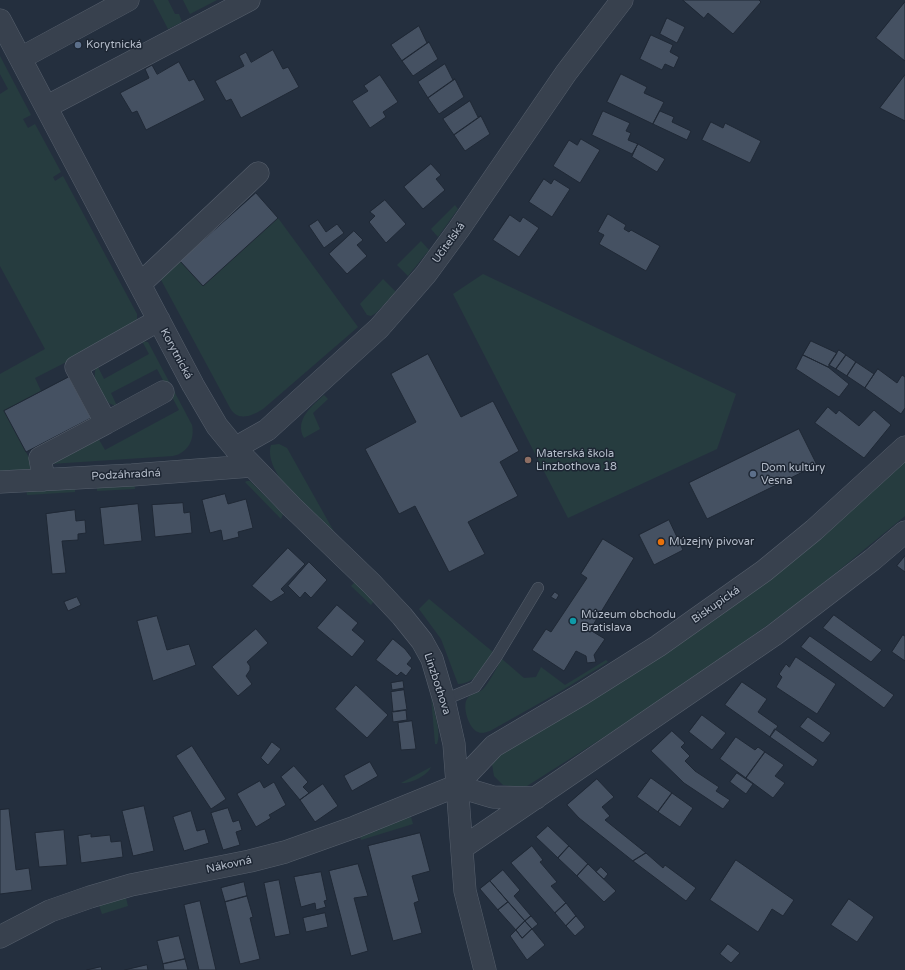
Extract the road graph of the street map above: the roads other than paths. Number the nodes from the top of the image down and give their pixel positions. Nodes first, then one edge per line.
1 (128, 0) edge
2 (249, 0) edge
3 (622, 0) edge
4 (0, 20) edge
5 (21, 58) junction
6 (46, 107) junction
7 (258, 173) dead end
8 (140, 284) junction
9 (159, 320) junction
10 (163, 392) dead end
11 (106, 423) junction
12 (905, 447) edge
13 (235, 448) junction
14 (251, 466) junction
15 (44, 480) junction
16 (0, 482) edge
17 (905, 532) edge
18 (538, 588) dead end
19 (444, 700) junction
20 (456, 786) junction
21 (536, 798) junction
22 (462, 848) junction
23 (0, 937) edge
24 (486, 970) edge

1 - 5 street
2 - 6 street
3 - 13 street, Učiteľská
4 - 5 street, Korytnická
5 - 6 street, Korytnická
6 - 8 street, Korytnická
7 - 8 street
8 - 9 street, Korytnická
9 - 11 street
9 - 13 street, Korytnická
10 - 11 street
11 - 15 street
12 - 20 street, Biskupická
13 - 14 street, Linzbothova
14 - 15 street, Podzáhradná
14 - 19 street, Linzbothova
15 - 16 street, Podzáhradná
17 - 21 street
18 - 19 lane
19 - 20 street, Linzbothova
20 - 21 street
20 - 22 street, Linzbothova
20 - 23 street, Nákovná
21 - 22 street
22 - 24 street, Linzbothova

